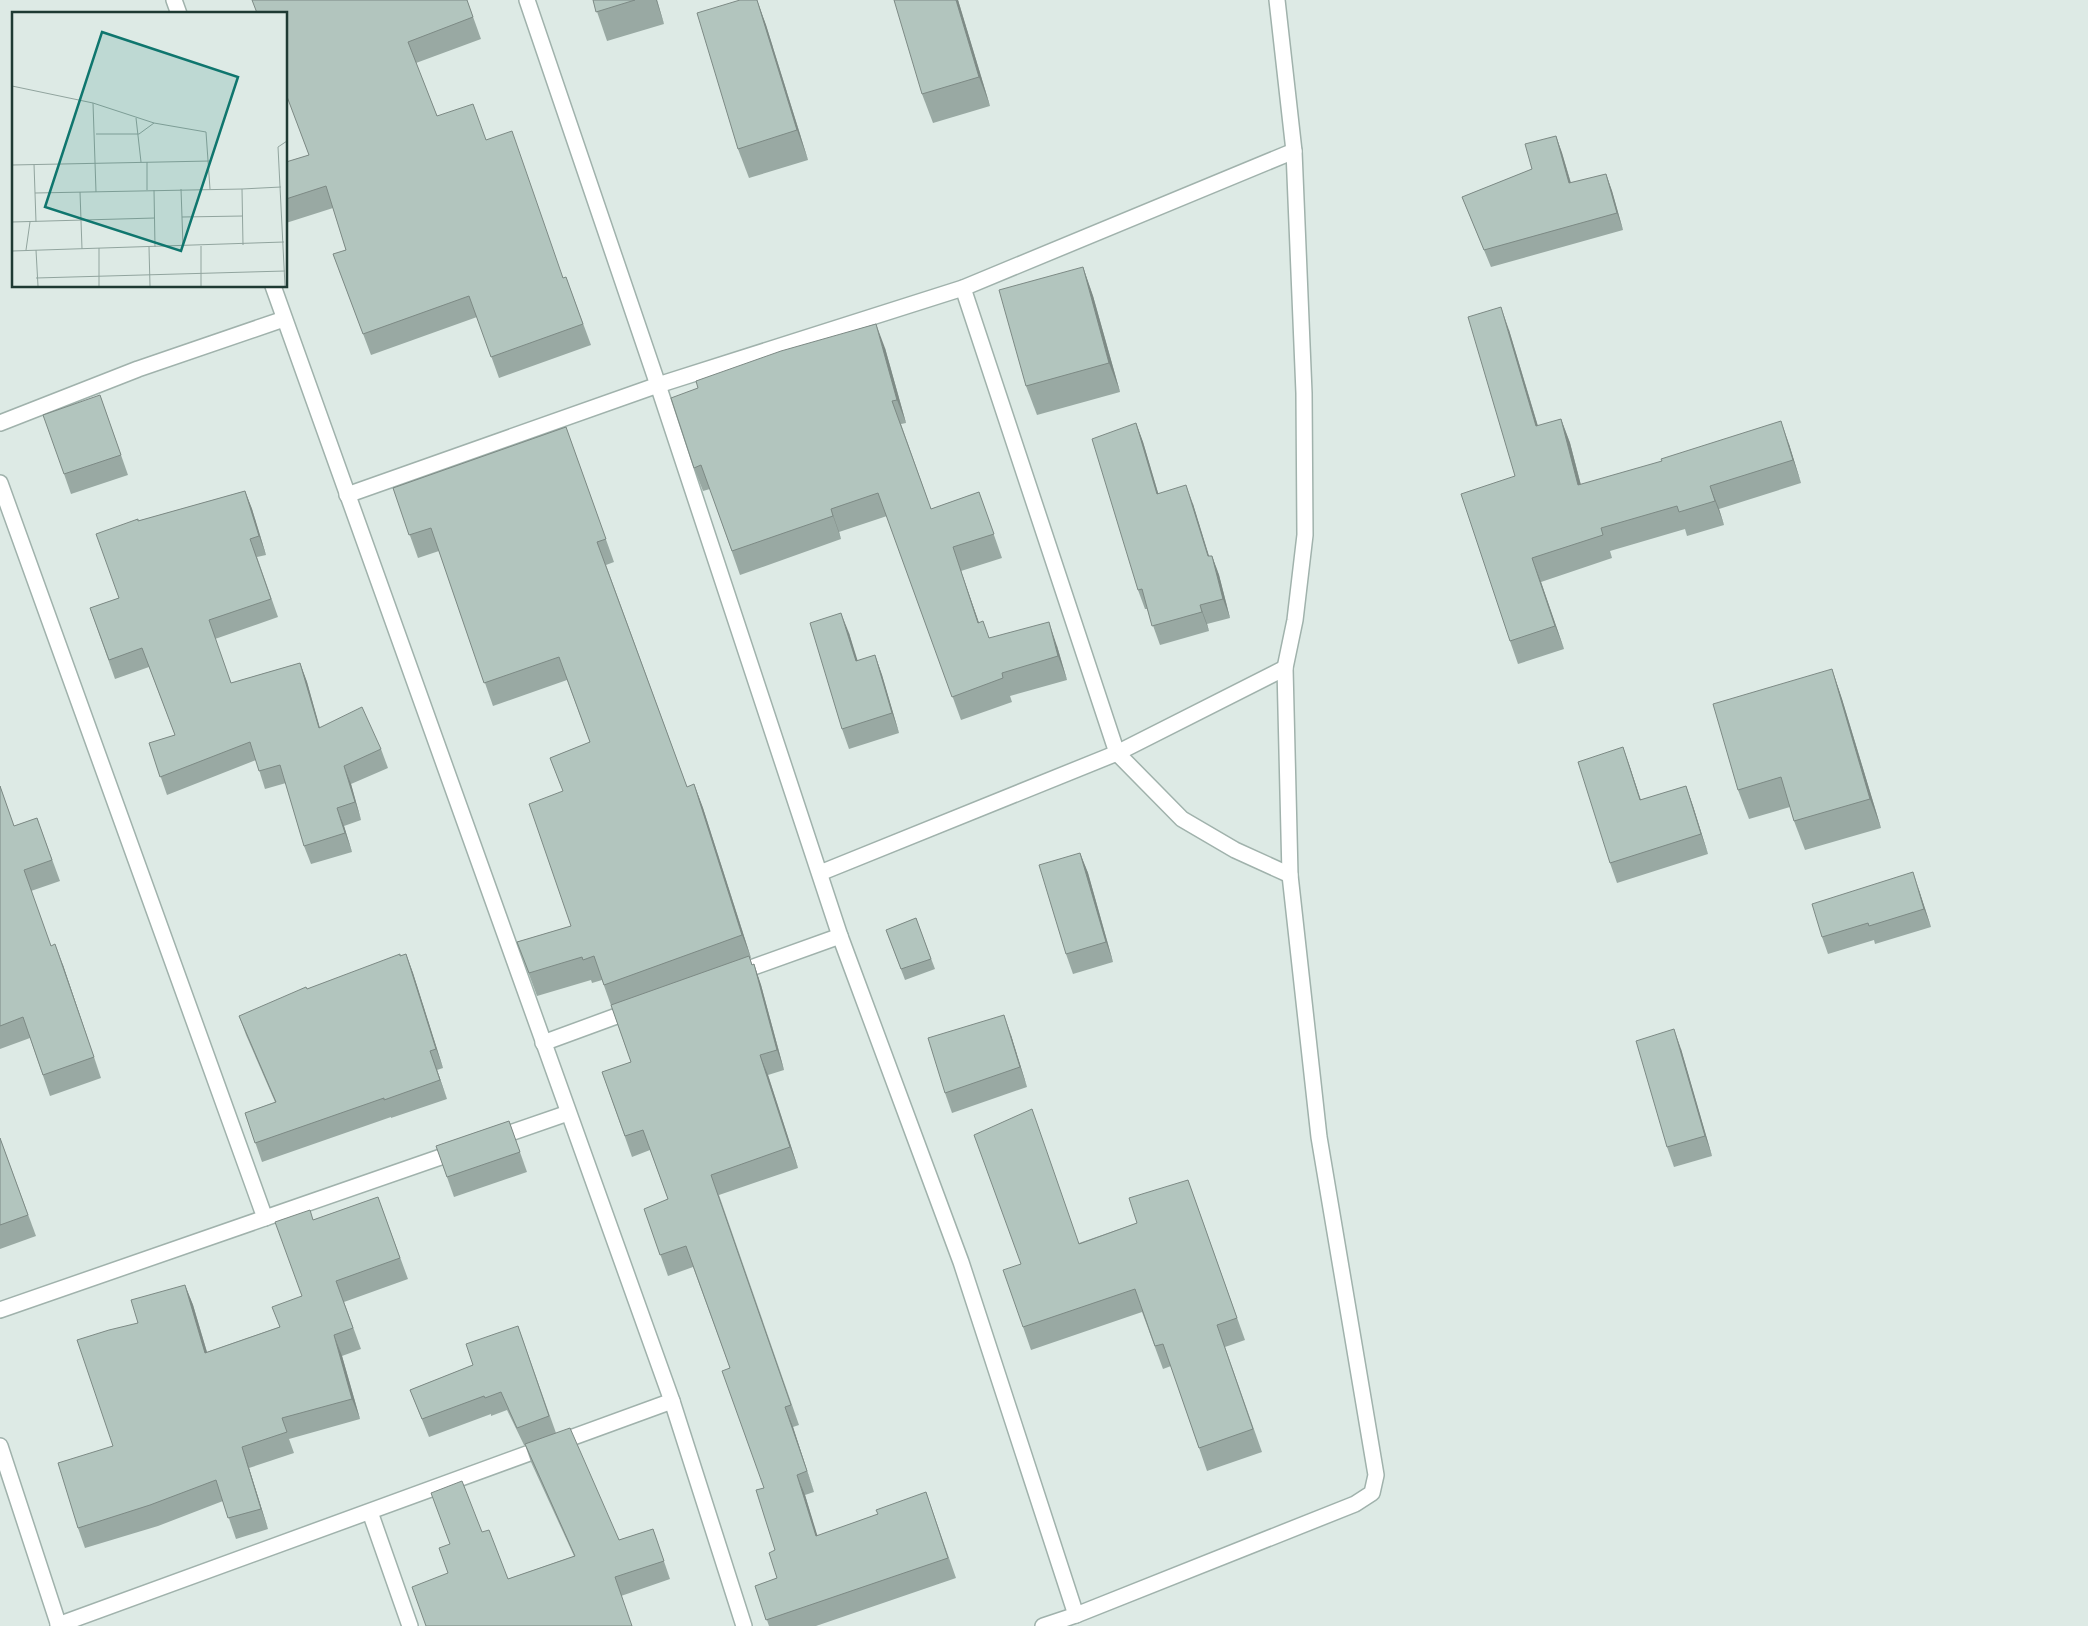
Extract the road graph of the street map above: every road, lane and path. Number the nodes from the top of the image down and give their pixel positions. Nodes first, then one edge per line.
1 (174, 0) edge
2 (527, 0) edge
3 (1277, 0) edge
4 (178, 12) edge
5 (1294, 151) junction
6 (274, 288) edge
7 (963, 288) junction
8 (284, 318) junction
9 (658, 385) junction
10 (0, 423) edge
11 (0, 483) edge
12 (347, 495) junction
13 (1285, 668) junction
14 (1117, 753) junction
15 (820, 873) junction
16 (1290, 875) junction
17 (840, 936) junction
18 (720, 980) edge
19 (645, 1006) edge
20 (543, 1043) junction
21 (568, 1113) junction
22 (264, 1218) junction
23 (0, 1310) edge
24 (672, 1401) junction
25 (0, 1446) edge
26 (370, 1512) junction
27 (1076, 1615) junction
28 (59, 1625) edge
29 (410, 1626) edge
30 (744, 1626) edge
31 (1043, 1626) edge

1 - 4 street
2 - 9 street
3 - 5 street
5 - 7 street
5 - 13 street
6 - 8 street
7 - 9 street
7 - 14 street
8 - 10 street
8 - 12 street
9 - 12 street
9 - 15 street
11 - 22 street
12 - 20 street
13 - 14 street
13 - 16 street
14 - 15 street
14 - 16 street
15 - 17 street
16 - 27 street
17 - 18 street
17 - 27 street
19 - 20 street
20 - 21 street
21 - 22 street
21 - 24 street
22 - 23 street
24 - 26 street
24 - 30 street
25 - 28 street
26 - 28 street
26 - 29 street
27 - 31 street

